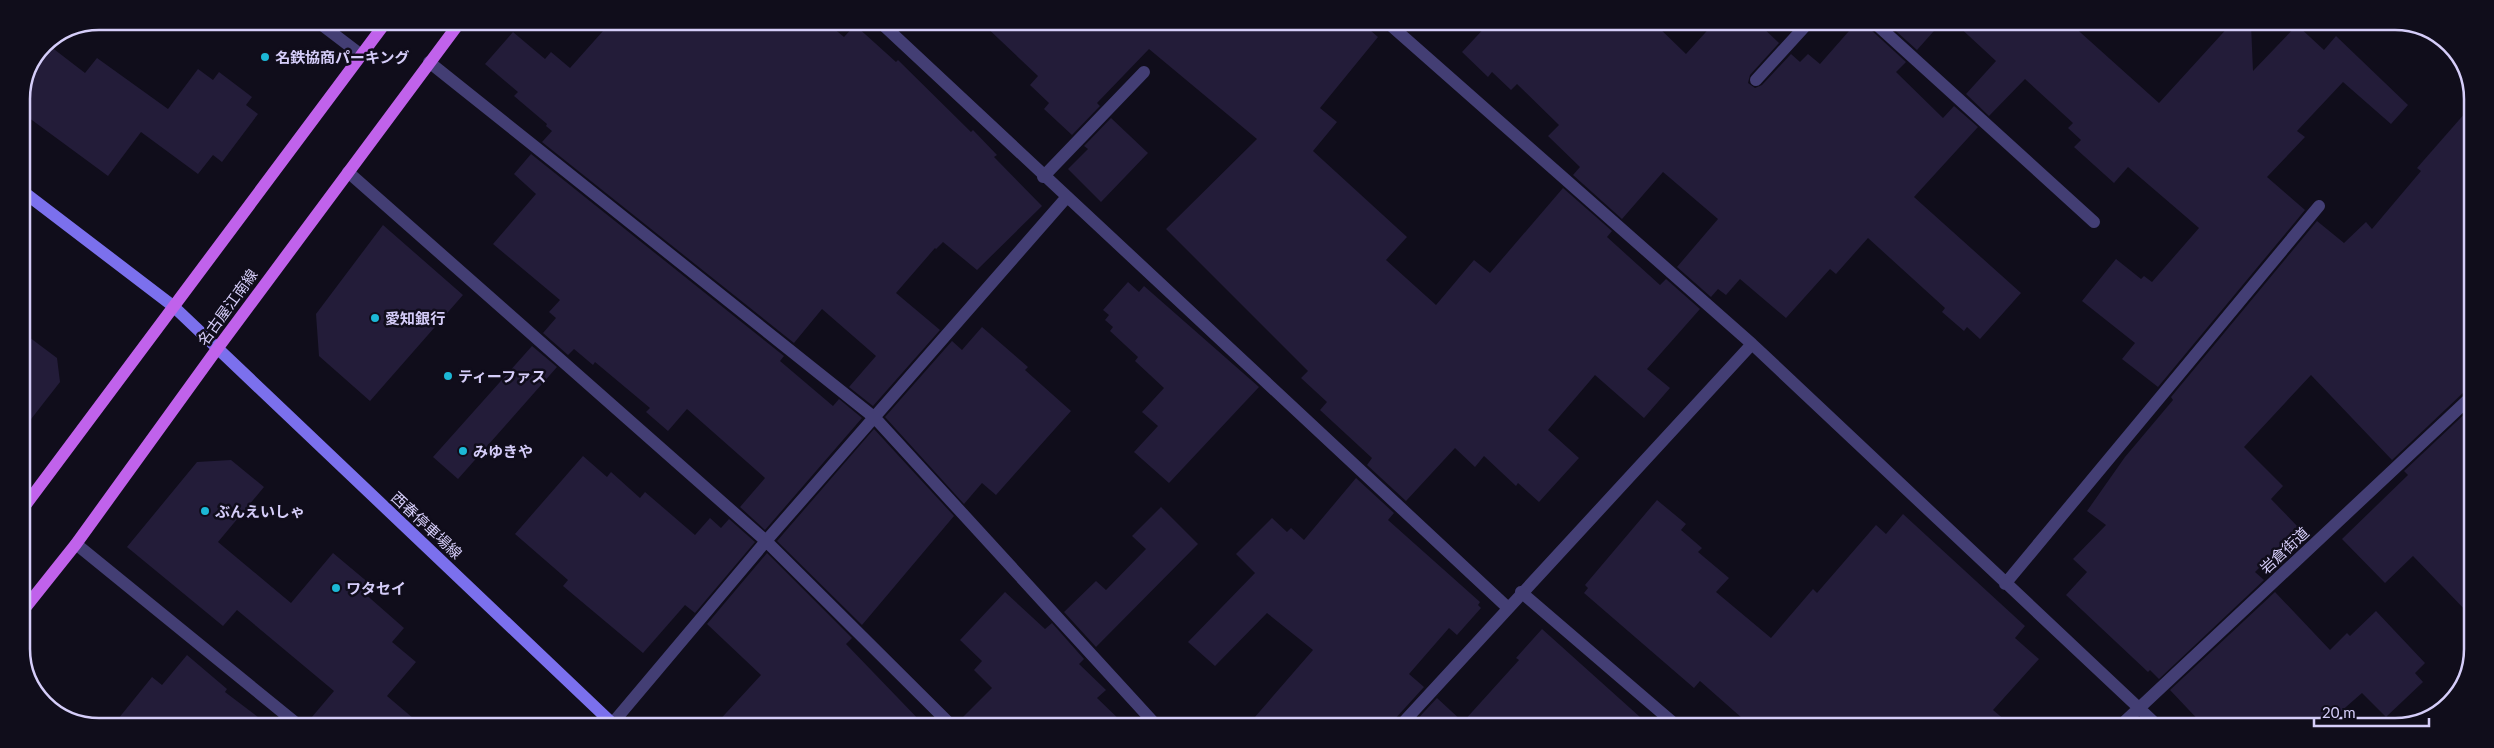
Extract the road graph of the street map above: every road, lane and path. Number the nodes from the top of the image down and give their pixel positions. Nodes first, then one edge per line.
1 (328, 30) edge
2 (380, 30) edge
3 (454, 30) edge
4 (888, 30) edge
5 (1396, 30) edge
6 (1802, 30) edge
7 (1882, 30) edge
8 (360, 54) junction
9 (429, 62) junction
10 (1144, 72) dead end
11 (1756, 80) dead end
12 (348, 172) junction
13 (1043, 176) junction
14 (30, 197) edge
15 (1066, 198) junction
16 (2319, 206) dead end
17 (2094, 222) dead end
18 (173, 306) junction
19 (1752, 344) junction
20 (217, 348) junction
21 (2464, 404) edge
22 (875, 418) junction
23 (30, 499) edge
24 (766, 541) junction
25 (76, 544) junction
26 (2005, 584) junction
27 (1521, 592) junction
28 (30, 602) edge
29 (1507, 607) junction
30 (2138, 709) junction
31 (290, 718) edge
32 (607, 718) edge
33 (618, 718) edge
34 (944, 718) edge
35 (1150, 718) edge
36 (1407, 718) edge
37 (1668, 718) edge
38 (2128, 718) edge
39 (2149, 718) edge

1 - 8 street
2 - 8 main road
3 - 9 main road, 名古屋江南線
4 - 13 street
5 - 19 street
6 - 11 street
7 - 17 street
8 - 18 main road
9 - 12 main road, 名古屋江南線
9 - 22 street
10 - 13 street
12 - 20 main road, 名古屋江南線
12 - 24 street
13 - 15 street
14 - 18 main road, 西春停車場線
15 - 22 street
15 - 29 street
16 - 26 street
18 - 20 main road, 西春停車場線
18 - 23 main road
19 - 26 street
19 - 27 street
20 - 25 main road, 名古屋江南線
20 - 32 main road, 西春停車場線
21 - 30 street, 岩倉街道
22 - 24 street
22 - 35 street
24 - 33 street
24 - 34 street
25 - 28 main road, 名古屋江南線
25 - 31 street
26 - 30 street
27 - 29 street
27 - 37 street
29 - 36 street
30 - 38 street, 岩倉街道
30 - 39 street

